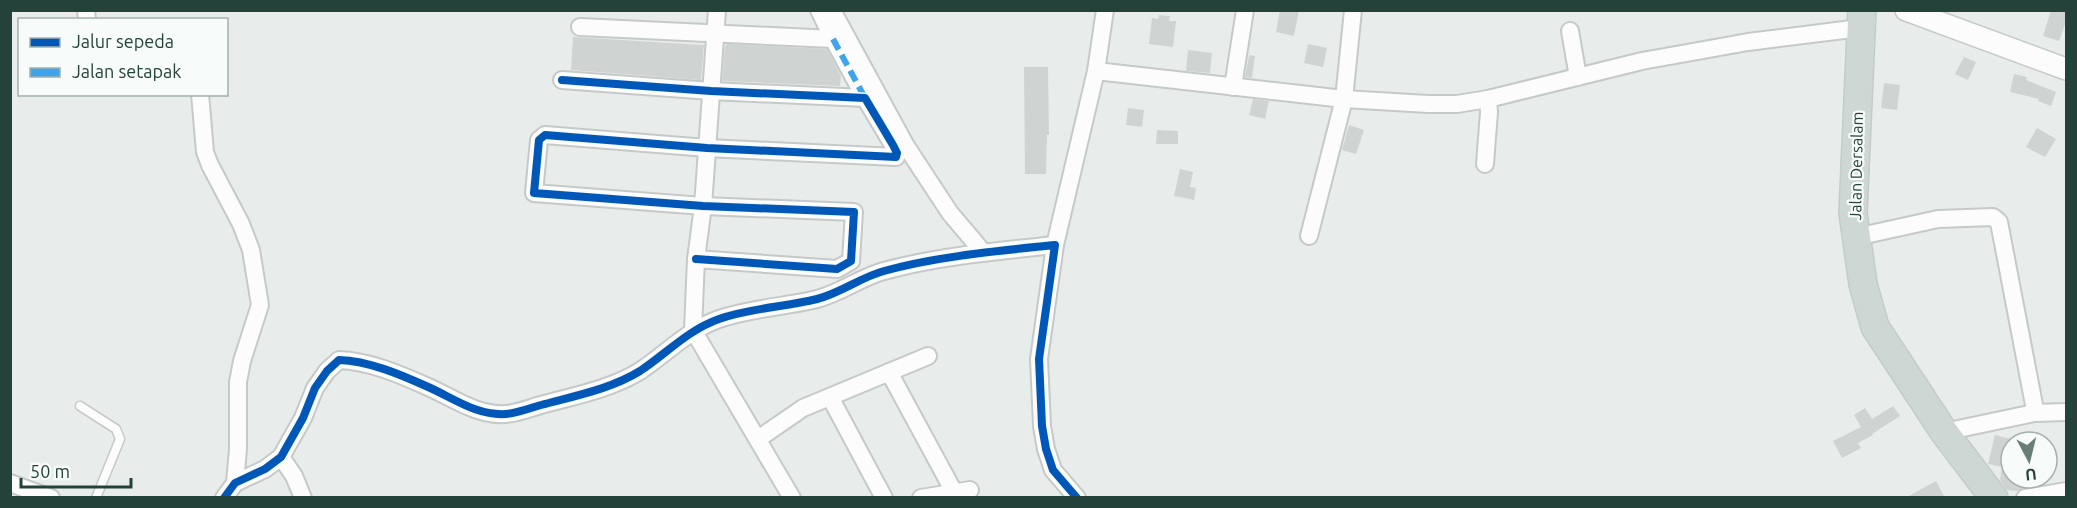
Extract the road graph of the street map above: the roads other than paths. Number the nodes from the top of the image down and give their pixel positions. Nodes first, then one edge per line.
1 (717, 10) edge
2 (819, 10) edge
3 (832, 10) edge
4 (1105, 10) edge
5 (1245, 10) edge
6 (1353, 10) edge
7 (1906, 10) edge
8 (1861, 20) edge
9 (580, 27) dead end
10 (1570, 31) dead end
11 (716, 34) junction
12 (833, 39) junction
13 (2067, 69) edge
14 (1096, 71) junction
15 (1578, 77) junction
16 (562, 80) dead end
17 (1233, 87) junction
18 (711, 91) junction
19 (200, 96) edge
20 (865, 98) junction
21 (1344, 99) junction
22 (1488, 99) junction
23 (707, 148) junction
24 (1485, 164) dead end
25 (703, 206) junction
26 (1309, 236) dead end
27 (1857, 237) junction
28 (1055, 245) junction
29 (983, 252) junction
30 (696, 259) junction
31 (693, 330) junction
32 (928, 356) dead end
33 (889, 372) junction
34 (830, 397) junction
35 (80, 406) dead end
36 (2034, 412) junction
37 (2067, 412) edge
38 (1944, 432) junction
39 (758, 440) junction
40 (281, 457) junction
41 (10, 483) edge
42 (235, 483) junction
43 (2067, 491) edge
44 (931, 497) edge
45 (51, 498) edge
46 (96, 498) edge
47 (224, 498) edge
48 (303, 498) edge
49 (792, 498) edge
50 (884, 498) edge
51 (1077, 498) edge
52 (1994, 498) edge
53 (2025, 498) edge

1 - 11 street
2 - 12 street
3 - 29 street
4 - 14 street
5 - 17 street
6 - 21 street
7 - 13 street
8 - 15 street
8 - 27 main road, Jalan Dersalam
9 - 11 street
10 - 15 street
11 - 12 street
11 - 18 street
12 - 20 street
14 - 17 street
14 - 28 street
15 - 22 street
16 - 18 street
17 - 21 street
18 - 20 street
18 - 23 street
19 - 42 street
20 - 23 street
21 - 22 street
21 - 26 street
22 - 24 street
23 - 25 street
23 - 25 street
25 - 30 street
25 - 30 street
27 - 36 street
27 - 38 main road, Jalan Dersalam
28 - 29 street
28 - 51 street
29 - 31 street
30 - 31 street
31 - 39 street
31 - 40 street
32 - 33 street
33 - 34 street
33 - 44 street
34 - 39 street
34 - 50 street
35 - 46 lane
36 - 37 street
36 - 38 street
38 - 52 main road, Jalan Dersalam
39 - 49 street
40 - 42 street
40 - 48 street
41 - 45 street
42 - 47 street
43 - 53 street

